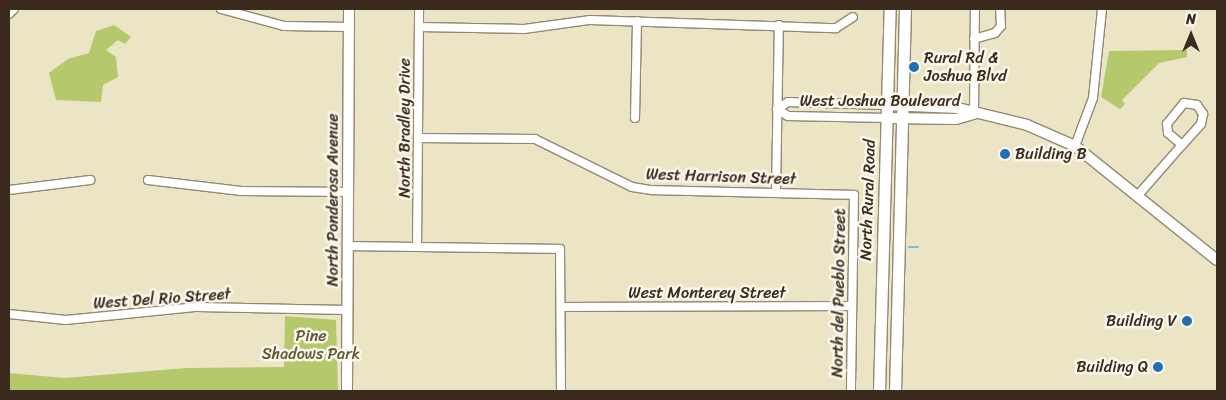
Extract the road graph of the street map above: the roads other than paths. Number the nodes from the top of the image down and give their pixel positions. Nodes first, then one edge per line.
1 (14, 9) edge
2 (220, 9) edge
3 (349, 9) edge
4 (419, 9) edge
5 (890, 9) edge
6 (905, 9) edge
7 (975, 9) edge
8 (1000, 9) edge
9 (1102, 9) edge
10 (9, 14) edge
11 (853, 17) dead end
12 (637, 21) junction
13 (778, 25) junction
14 (348, 27) junction
15 (419, 27) junction
16 (974, 39) junction
17 (887, 105) junction
18 (903, 106) junction
19 (777, 109) junction
20 (974, 114) junction
21 (635, 118) dead end
22 (887, 118) junction
23 (902, 119) junction
24 (418, 138) junction
25 (1182, 145) junction
26 (1075, 146) junction
27 (90, 180) dead end
28 (148, 180) dead end
29 (9, 190) edge
30 (348, 192) junction
31 (776, 192) junction
32 (1139, 194) junction
33 (854, 195) joint
34 (348, 246) junction
35 (417, 247) junction
36 (1217, 260) edge
37 (852, 306) junction
38 (561, 307) junction
39 (347, 310) junction
40 (9, 314) edge
41 (347, 391) edge
42 (561, 391) edge
43 (851, 391) edge
44 (880, 391) edge
45 (895, 391) edge

1 - 10 street
2 - 14 street
3 - 14 street, North Ponderosa Avenue
4 - 15 street, North Bradley Drive
5 - 17 main road, North Rural Road
6 - 18 main road, North Rural Road
7 - 16 street
8 - 16 street
9 - 26 street
11 - 13 street
12 - 13 street
12 - 15 street
12 - 21 street
13 - 19 street
14 - 30 street, North Ponderosa Avenue
15 - 24 street, North Bradley Drive
16 - 20 street
17 - 18 street, West Joshua Boulevard
17 - 19 street, West Joshua Boulevard
17 - 22 main road, North Rural Road
18 - 20 street, West Joshua Boulevard
18 - 23 main road, North Rural Road
19 - 22 street, West Joshua Boulevard
19 - 31 street
20 - 23 street, West Joshua Boulevard
20 - 26 street, West Joshua Boulevard
22 - 23 street, West Joshua Boulevard
22 - 44 main road, North Rural Road
23 - 45 main road, North Rural Road
24 - 31 street, West Harrison Street
24 - 35 street, North Bradley Drive
25 - 25 street
25 - 32 street
26 - 32 street, West Joshua Boulevard
27 - 29 street
28 - 30 street
30 - 34 street, North Ponderosa Avenue
31 - 33 street, West Harrison Street
32 - 36 street, West Joshua Boulevard
33 - 37 street, North del Pueblo Street
34 - 35 street
34 - 39 street, North Ponderosa Avenue
35 - 38 street
37 - 38 street, West Monterey Street
37 - 43 street, North del Pueblo Street
38 - 42 street
39 - 40 street, West Del Rio Street
39 - 41 street, North Ponderosa Avenue

